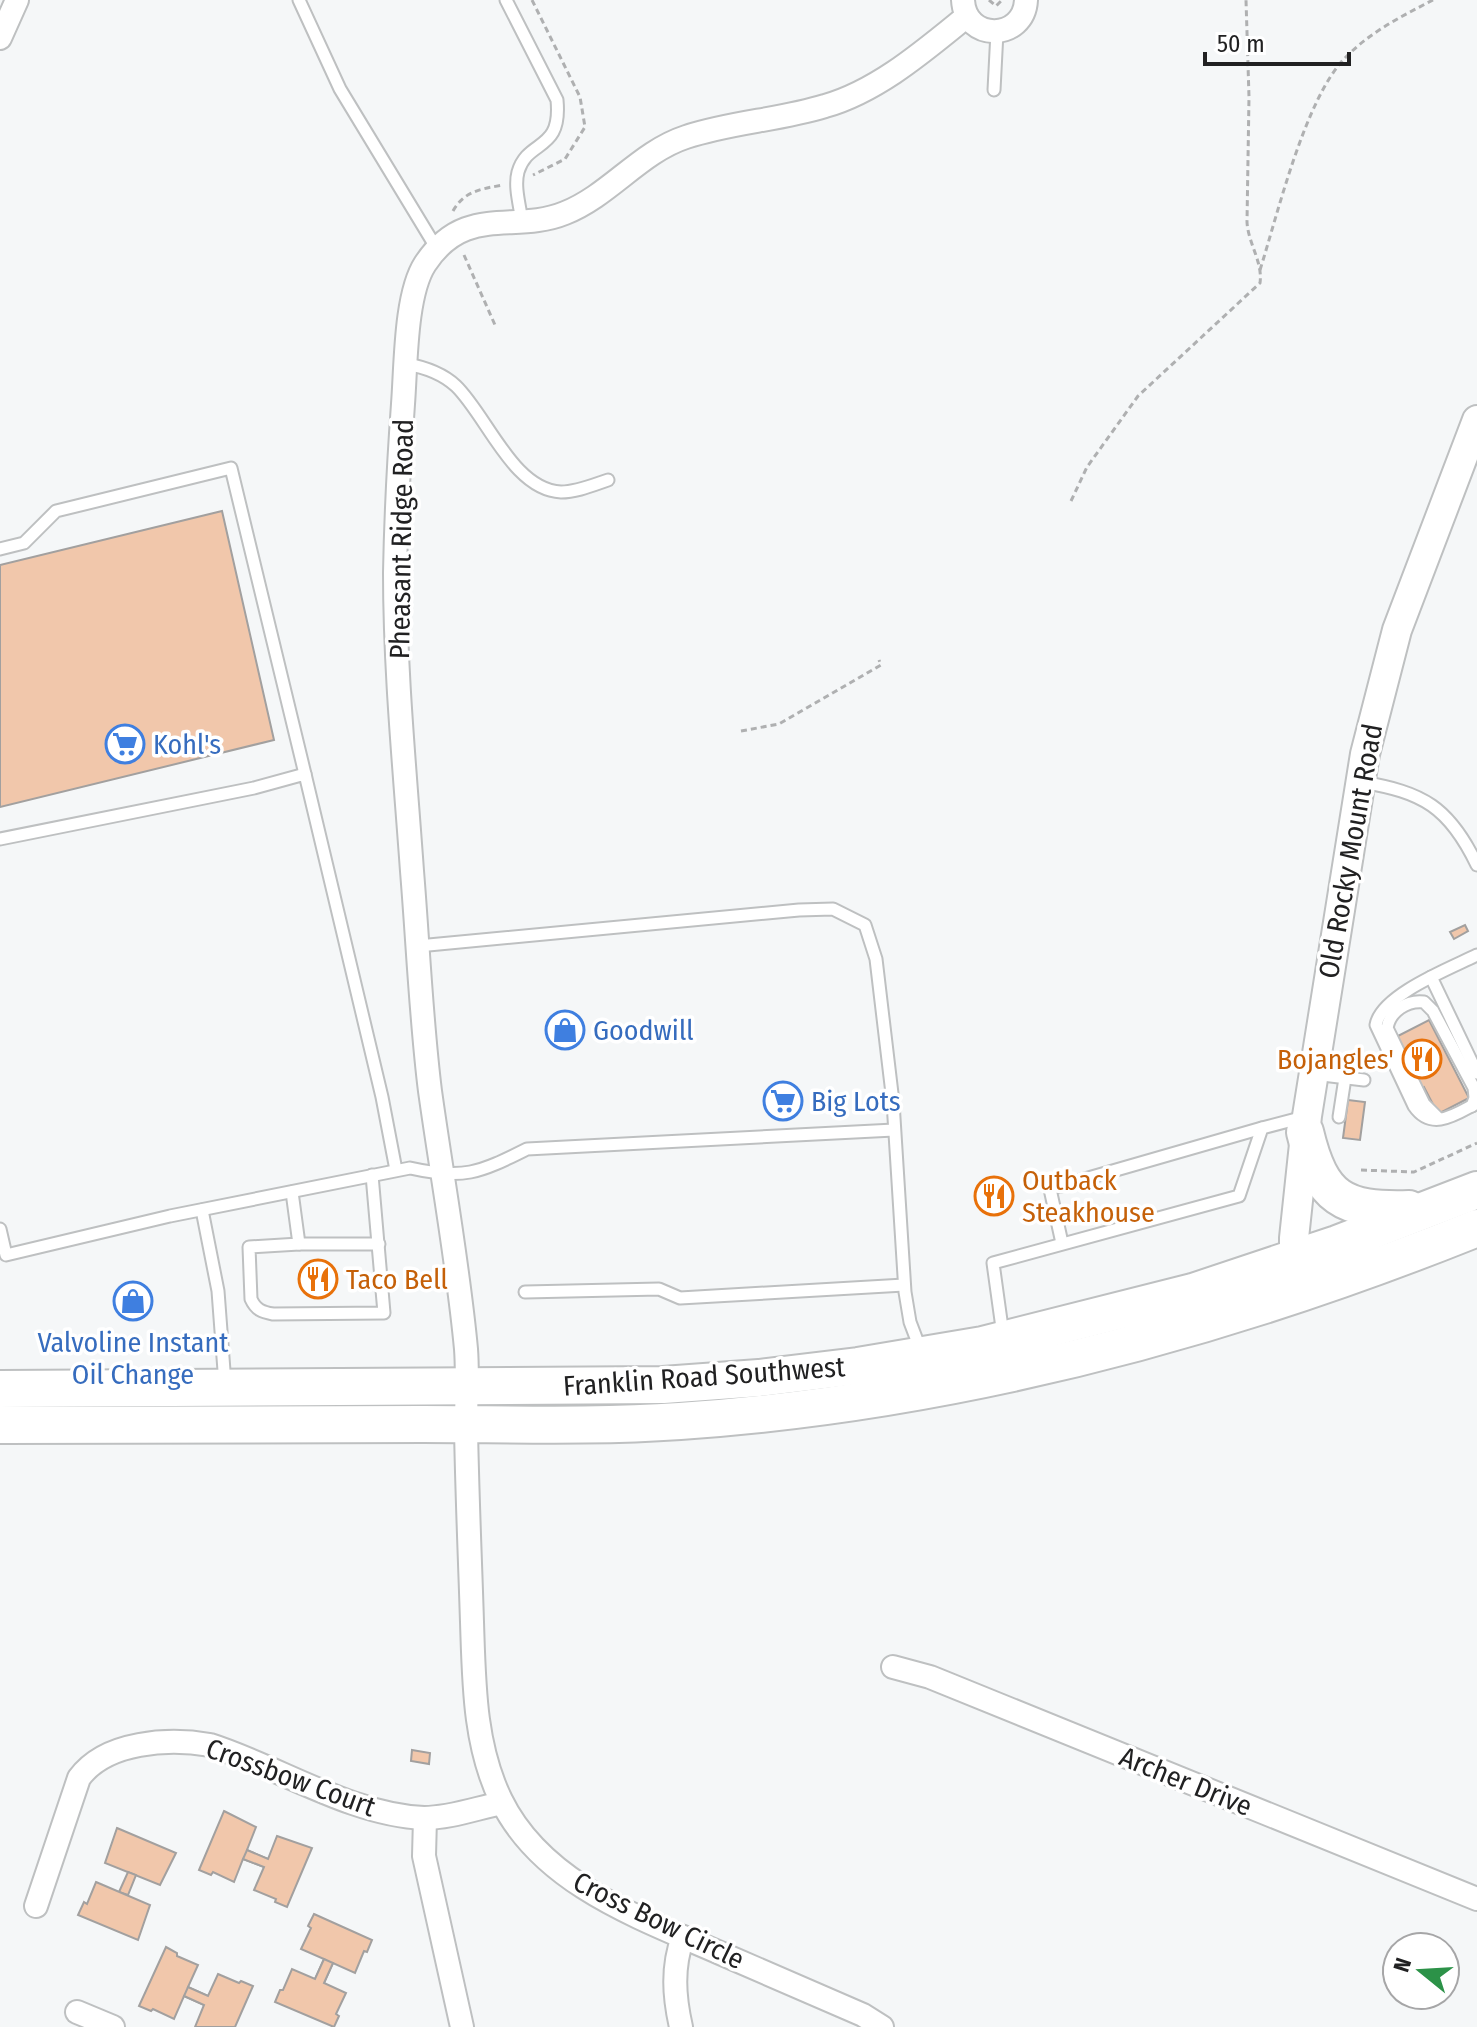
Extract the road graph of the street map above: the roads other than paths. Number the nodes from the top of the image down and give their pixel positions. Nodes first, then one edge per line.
1 (17, 0) edge
2 (299, 0) edge
3 (506, 0) edge
4 (1026, 0) edge
5 (965, 8) edge
6 (997, 32) junction
7 (0, 38) edge
8 (994, 90) dead end
9 (522, 222) junction
10 (437, 249) junction
11 (406, 364) junction
12 (1477, 420) edge
13 (608, 480) dead end
14 (0, 549) edge
15 (305, 774) junction
16 (1360, 782) junction
17 (0, 839) edge
18 (1477, 865) edge
19 (418, 946) junction
20 (1476, 958) edge
21 (1431, 977) junction
22 (1477, 1073) edge
23 (1313, 1074) junction
24 (1345, 1078) junction
25 (1364, 1080) dead end
26 (1475, 1104) edge
27 (1339, 1117) dead end
28 (1444, 1120) junction
29 (1306, 1124) junction
30 (1262, 1128) junction
31 (894, 1130) junction
32 (396, 1170) junction
33 (372, 1175) junction
34 (444, 1175) junction
35 (1477, 1190) edge
36 (292, 1192) junction
37 (1431, 1208) junction
38 (202, 1210) junction
39 (1477, 1228) edge
40 (0, 1229) edge
41 (1062, 1243) junction
42 (299, 1244) junction
43 (379, 1244) junction
44 (3, 1256) edge
45 (1294, 1260) junction
46 (904, 1285) junction
47 (525, 1292) dead end
48 (1295, 1297) junction
49 (1004, 1340) junction
50 (923, 1355) junction
51 (225, 1388) junction
52 (467, 1388) junction
53 (0, 1389) edge
54 (466, 1424) junction
55 (0, 1425) edge
56 (893, 1667) dead end
57 (502, 1803) junction
58 (425, 1818) junction
59 (1477, 1899) edge
60 (36, 1906) dead end
61 (683, 1937) junction
62 (77, 2012) dead end
63 (113, 2027) edge
64 (462, 2027) edge
65 (681, 2027) edge
66 (882, 2027) edge

1 - 7 street
2 - 10 lane
3 - 9 lane
4 - 6 street
5 - 6 street, Pheasant Ridge Road
5 - 9 street, Pheasant Ridge Road
6 - 8 lane
9 - 10 street, Pheasant Ridge Road
10 - 11 street, Pheasant Ridge Road
11 - 13 lane
11 - 19 street, Pheasant Ridge Road
12 - 16 street, Old Rocky Mount Road
14 - 15 lane
15 - 17 lane
15 - 32 lane
16 - 18 lane
16 - 23 street, Old Rocky Mount Road
19 - 31 lane
19 - 34 street, Pheasant Ridge Road
20 - 21 lane
21 - 22 lane
21 - 28 lane
23 - 24 lane
23 - 29 street, Old Rocky Mount Road
24 - 25 lane
24 - 27 lane
26 - 28 lane
26 - 28 lane
29 - 30 lane
29 - 37 highway
29 - 45 street, Old Rocky Mount Road
30 - 41 lane
30 - 41 lane
31 - 34 lane
31 - 46 lane
32 - 33 lane
32 - 34 lane
33 - 36 lane
33 - 43 lane
34 - 52 street, Pheasant Ridge Road
35 - 37 highway, Franklin Road Southwest
36 - 38 lane
36 - 42 lane
37 - 45 highway, Franklin Road Southwest
38 - 44 lane
38 - 51 lane
39 - 48 highway, Franklin Road Southwest
40 - 44 lane
41 - 49 lane
42 - 43 lane
42 - 43 lane
45 - 48 street, Old Rocky Mount Road
45 - 49 highway, Franklin Road Southwest
46 - 47 lane
46 - 50 lane
48 - 54 highway, Franklin Road Southwest
49 - 50 highway, Franklin Road Southwest
50 - 52 highway, Franklin Road Southwest
51 - 52 highway, Franklin Road Southwest
51 - 53 highway, Franklin Road Southwest
52 - 54 street, Pheasant Ridge Road
54 - 55 highway, Franklin Road Southwest
54 - 57 street, Cross Bow Circle
56 - 59 street, Archer Drive
57 - 58 street, Crossbow Court
57 - 61 street, Cross Bow Circle
58 - 60 street, Crossbow Court
58 - 64 street
61 - 65 street
61 - 66 street, Cross Bow Circle
62 - 63 street

